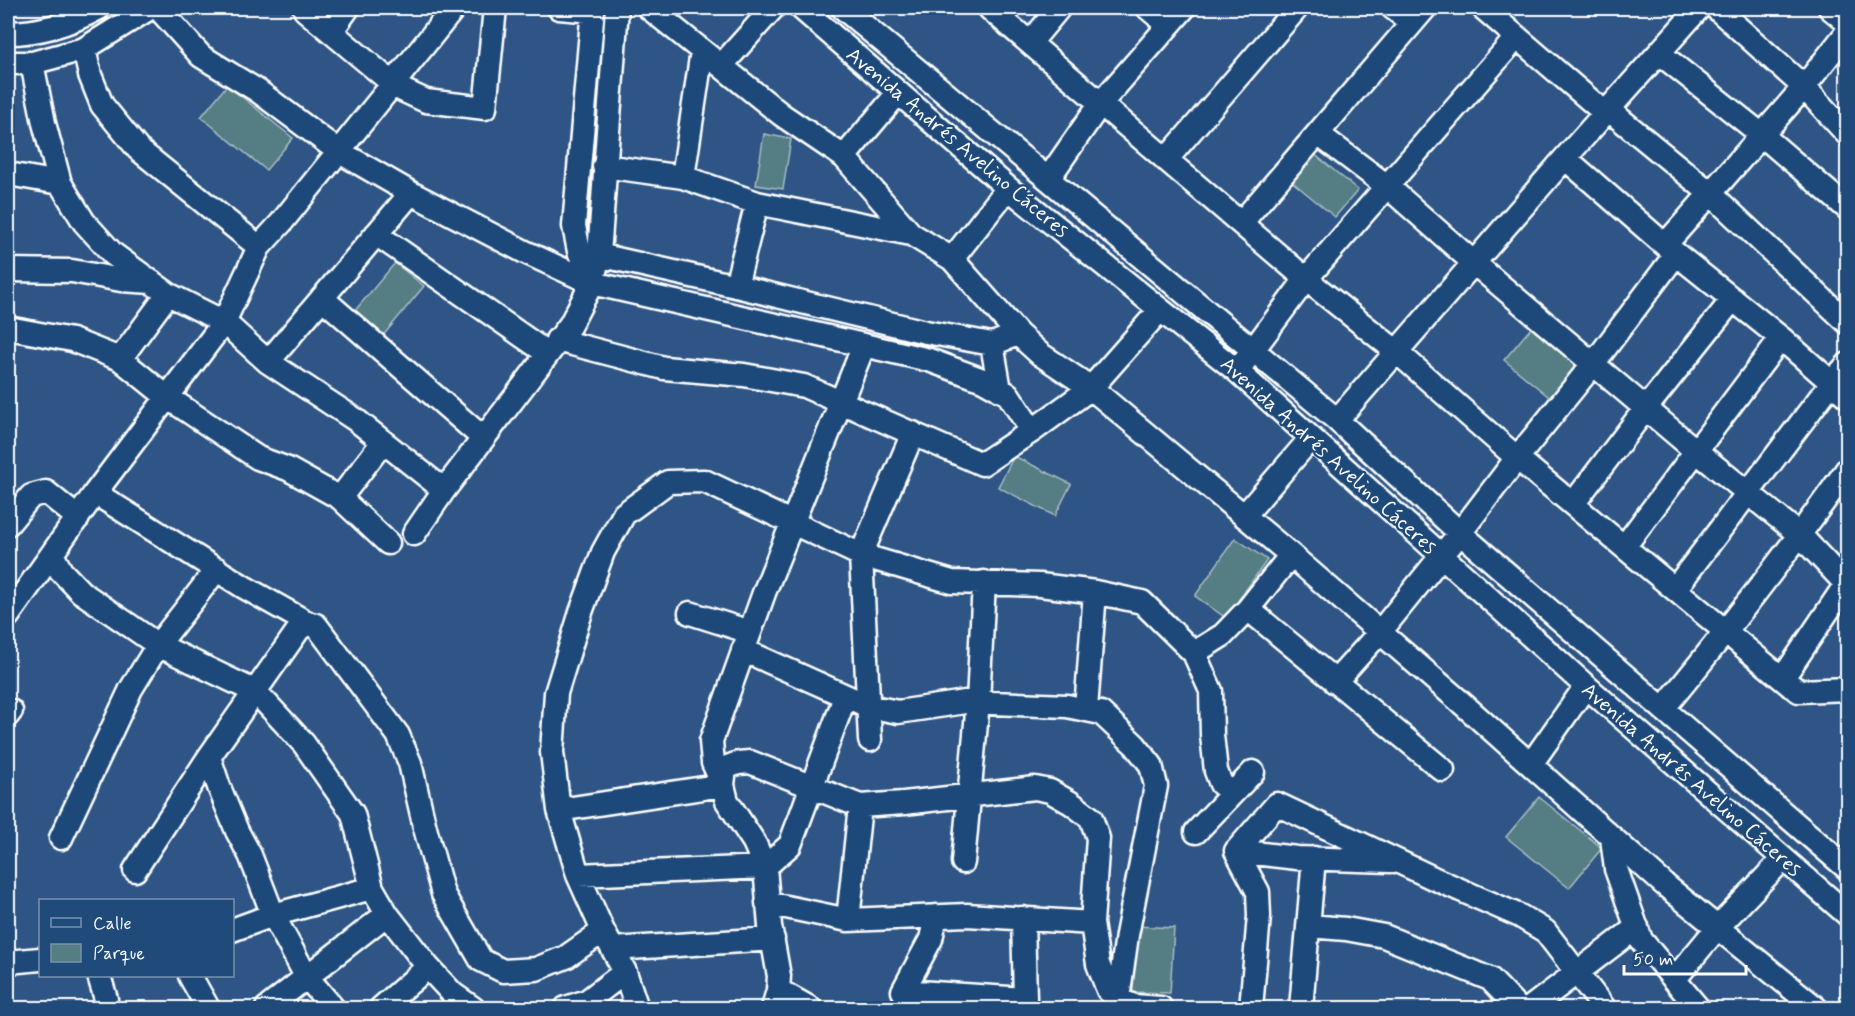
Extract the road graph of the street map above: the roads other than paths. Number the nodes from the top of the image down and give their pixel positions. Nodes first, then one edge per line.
1 (99, 8) edge
2 (150, 8) edge
3 (158, 8) edge
4 (306, 8) edge
5 (348, 8) edge
6 (454, 8) edge
7 (495, 8) edge
8 (559, 8) edge
9 (617, 8) edge
10 (649, 8) edge
11 (773, 8) edge
12 (801, 8) edge
13 (843, 8) edge
14 (1059, 8) edge
15 (1148, 8) edge
16 (1184, 8) edge
17 (1393, 8) edge
18 (1483, 8) edge
19 (1700, 8) edge
20 (1716, 8) edge
21 (1830, 8) edge
22 (593, 9) edge
23 (990, 9) dead end
24 (1294, 9) edge
25 (1418, 15) edge
26 (1848, 23) edge
27 (1168, 25) junction
28 (1848, 31) edge
29 (331, 32) junction
30 (8, 33) edge
31 (1517, 37) junction
32 (1030, 43) junction
33 (84, 49) junction
34 (702, 51) junction
35 (1659, 52) junction
36 (8, 63) edge
37 (32, 63) junction
38 (721, 66) junction
39 (392, 83) junction
40 (1804, 87) junction
41 (898, 93) junction
42 (1100, 104) junction
43 (1607, 111) junction
44 (1318, 134) junction
45 (1762, 135) junction
46 (1848, 135) edge
47 (338, 151) junction
48 (844, 157) junction
49 (1565, 158) junction
50 (1166, 159) junction
51 (604, 166) junction
52 (8, 174) edge
53 (683, 177) junction
54 (1048, 179) junction
55 (60, 183) junction
56 (1387, 186) junction
57 (1008, 188) junction
58 (411, 193) junction
59 (1710, 193) junction
60 (757, 203) junction
61 (1848, 209) edge
62 (1241, 223) junction
63 (376, 234) junction
64 (911, 234) junction
65 (259, 247) junction
66 (1670, 250) junction
67 (599, 255) junction
68 (952, 259) junction
69 (1474, 263) junction
70 (8, 270) edge
71 (1306, 279) junction
72 (592, 283) junction
73 (736, 286) junction
74 (160, 288) junction
75 (322, 298) junction
76 (1733, 299) junction
77 (1160, 310) junction
78 (224, 322) junction
79 (1848, 323) edge
80 (8, 328) edge
81 (1018, 334) junction
82 (1781, 338) junction
83 (992, 344) junction
84 (864, 345) junction
85 (552, 347) junction
86 (1253, 351) junction
87 (1397, 352) junction
88 (120, 359) junction
89 (268, 362) junction
90 (1594, 363) junction
91 (1848, 364) edge
92 (1237, 371) junction
93 (1091, 388) junction
94 (1000, 390) junction
95 (1840, 390) edge
96 (167, 397) junction
97 (841, 403) junction
98 (1646, 408) junction
99 (1337, 420) junction
100 (1032, 431) junction
101 (913, 433) junction
102 (483, 438) junction
103 (1311, 438) junction
104 (384, 442) junction
105 (1696, 451) junction
106 (1517, 458) junction
107 (1848, 468) edge
108 (444, 490) junction
109 (94, 493) junction
110 (1747, 493) junction
111 (340, 498) junction
112 (1573, 504) junction
113 (1244, 516) junction
114 (78, 518) junction
115 (8, 524) edge
116 (792, 524) junction
117 (1460, 533) junction
118 (414, 534) dead end
119 (1800, 535) junction
120 (388, 543) dead end
121 (1624, 547) junction
122 (52, 554) junction
123 (861, 555) junction
124 (1291, 555) junction
125 (1442, 555) junction
126 (217, 569) junction
127 (984, 582) junction
128 (1847, 584) edge
129 (1675, 589) junction
130 (1095, 592) junction
131 (1248, 609) junction
132 (690, 613) dead end
133 (8, 616) edge
134 (308, 623) junction
135 (1380, 632) junction
136 (1726, 632) junction
137 (747, 641) junction
138 (158, 645) junction
139 (1194, 653) junction
140 (1783, 678) junction
141 (1335, 682) junction
142 (1586, 686) junction
143 (1848, 689) edge
144 (256, 692) junction
145 (845, 697) junction
146 (978, 702) junction
147 (868, 706) junction
148 (1086, 709) junction
149 (1663, 709) junction
150 (870, 740) dead end
151 (209, 758) junction
152 (1531, 765) junction
153 (1443, 770) dead end
154 (1253, 772) dead end
155 (723, 785) junction
156 (812, 788) junction
157 (1232, 793) junction
158 (969, 797) junction
159 (860, 806) junction
160 (559, 810) junction
161 (1196, 832) dead end
162 (62, 838) dead end
163 (1612, 838) junction
164 (1236, 851) junction
165 (1314, 858) junction
166 (1783, 859) junction
167 (963, 862) dead end
168 (1401, 862) junction
169 (765, 867) junction
170 (1848, 869) edge
171 (135, 870) dead end
172 (578, 875) junction
173 (372, 888) junction
174 (767, 903) junction
175 (387, 914) junction
176 (273, 915) junction
177 (1848, 915) edge
178 (936, 916) junction
179 (1023, 918) junction
180 (848, 920) junction
181 (1092, 922) junction
182 (1308, 926) junction
183 (1637, 927) junction
184 (1718, 928) junction
185 (234, 929) edge
186 (773, 939) junction
187 (608, 940) junction
188 (39, 959) edge
189 (8, 962) edge
190 (428, 967) junction
191 (625, 972) junction
192 (1577, 973) junction
193 (306, 976) junction
194 (100, 977) edge
195 (191, 977) edge
196 (1674, 980) junction
197 (776, 999) edge
198 (1118, 999) junction
199 (581, 1006) edge
200 (105, 1008) edge
201 (208, 1008) edge
202 (267, 1008) edge
203 (333, 1008) edge
204 (381, 1008) edge
205 (473, 1008) edge
206 (637, 1008) edge
207 (810, 1008) edge
208 (1161, 1008) edge
209 (1251, 1008) edge
210 (1301, 1008) edge
211 (1518, 1008) edge
212 (1530, 1008) edge
213 (1604, 1008) edge
214 (1698, 1008) edge
215 (1816, 1008) edge

1 - 30 street
2 - 33 street
3 - 47 street
4 - 29 street
5 - 29 street
6 - 39 street
7 - 39 street
8 - 22 street
9 - 51 street
10 - 34 street
11 - 38 street
12 - 41 street, Avenida Andrés Avelino Cáceres
13 - 54 street, Avenida Andrés Avelino Cáceres
14 - 32 street
15 - 27 street
16 - 27 street
17 - 25 street
18 - 31 street
19 - 35 street
20 - 40 street
21 - 26 street
22 - 72 street
23 - 32 street
24 - 50 street
25 - 44 street
27 - 42 street
28 - 40 street
29 - 39 street
31 - 43 street
31 - 56 street
32 - 42 street
33 - 37 street
33 - 65 street
34 - 38 street
34 - 53 street
35 - 43 street
35 - 45 street
36 - 37 street
37 - 55 street
38 - 48 street
39 - 47 street
40 - 45 street
40 - 46 street
41 - 48 street
41 - 57 street, Avenida Andrés Avelino Cáceres
42 - 50 street
42 - 54 street
43 - 49 street
43 - 59 street
44 - 56 street
44 - 62 street
45 - 59 street
45 - 61 street
47 - 58 street
47 - 65 street
48 - 64 street
49 - 66 street
49 - 69 street
50 - 62 street
51 - 53 street
51 - 67 street
52 - 55 street
53 - 60 street
54 - 86 street, Avenida Andrés Avelino Cáceres
55 - 74 street
56 - 69 street
56 - 71 street
57 - 68 street
57 - 77 street, Avenida Andrés Avelino Cáceres
58 - 63 street
58 - 72 street
59 - 66 street
59 - 79 street
60 - 64 street
60 - 73 street
62 - 71 street
63 - 75 street
63 - 85 street
64 - 68 street
65 - 78 street
66 - 76 street
66 - 90 street
67 - 72 street
67 - 73 street
68 - 81 street
69 - 87 street
69 - 90 street
70 - 74 street
71 - 86 street
71 - 87 street
72 - 84 street
72 - 85 street
73 - 83 street
74 - 78 street
74 - 88 street
75 - 89 street
75 - 102 street
76 - 82 street
76 - 98 street
77 - 92 street, Avenida Andrés Avelino Cáceres
77 - 93 street
78 - 89 street
78 - 96 street
80 - 88 street
81 - 83 street
81 - 93 street
82 - 95 street
82 - 105 street
83 - 94 street
84 - 94 street
84 - 97 street
85 - 97 street
85 - 102 street
86 - 92 street
86 - 99 street, Avenida Andrés Avelino Cáceres
87 - 99 street
87 - 106 street
88 - 96 street
89 - 104 street
90 - 98 street
90 - 106 street
91 - 95 street
92 - 103 street, Avenida Andrés Avelino Cáceres
93 - 100 street
93 - 113 street
94 - 100 street
95 - 110 street
96 - 109 street
96 - 111 street
97 - 101 street
97 - 116 street
98 - 105 street
98 - 112 street
99 - 117 street, Avenida Andrés Avelino Cáceres
100 - 101 street
101 - 123 street
102 - 108 street
103 - 113 street
103 - 125 street, Avenida Andrés Avelino Cáceres
104 - 108 street
104 - 111 street
105 - 110 street
105 - 121 street
106 - 112 street
106 - 117 street
107 - 119 street
108 - 118 street
109 - 114 street
109 - 126 street
110 - 119 street
110 - 129 street
111 - 120 street
112 - 121 street
113 - 124 street
114 - 115 street
114 - 122 street
116 - 123 street
116 - 137 street
116 - 160 street
117 - 125 street
117 - 149 street, Avenida Andrés Avelino Cáceres
119 - 128 street
119 - 136 street
121 - 129 street
122 - 133 street
122 - 138 street
123 - 127 street
123 - 147 street
124 - 131 street
124 - 135 street
125 - 135 street
125 - 142 street, Avenida Andrés Avelino Cáceres
126 - 134 street
126 - 138 street
127 - 130 street
127 - 146 street
128 - 140 street
129 - 136 street
130 - 139 street
130 - 148 street
131 - 139 street
131 - 141 street
132 - 137 street
134 - 144 street
134 - 187 street
135 - 141 street
135 - 152 street
136 - 140 street
136 - 149 street
137 - 145 street
137 - 155 street
138 - 144 street
138 - 162 street
139 - 157 street
140 - 143 street
141 - 153 street
142 - 152 street
142 - 166 street, Avenida Andrés Avelino Cáceres
144 - 151 street
144 - 173 street
145 - 147 street
145 - 156 street
146 - 147 street
146 - 148 street
146 - 158 street
147 - 150 street
148 - 198 street
149 - 170 street, Avenida Andrés Avelino Cáceres
151 - 171 street
151 - 176 street
152 - 163 street
154 - 157 street
155 - 156 street
155 - 160 street
155 - 169 street
156 - 159 street
156 - 169 street
157 - 161 street
158 - 159 street
158 - 167 street
158 - 181 street
159 - 180 street
160 - 172 street
163 - 183 street
163 - 184 street
164 - 165 street
164 - 168 street
164 - 209 street
165 - 168 street
165 - 182 street
166 - 177 street, Avenida Andrés Avelino Cáceres
166 - 184 street
168 - 192 street
169 - 172 street
169 - 174 street
172 - 187 street
173 - 175 street
173 - 176 street
174 - 180 street
174 - 186 street
175 - 190 street
175 - 193 street
176 - 185 street
176 - 193 street
178 - 179 street
178 - 179 street
178 - 180 street
179 - 181 street
181 - 198 street
182 - 210 street
182 - 211 street
183 - 192 street
183 - 196 street
184 - 196 street
184 - 215 street
186 - 187 street
186 - 197 street
187 - 191 street
188 - 189 street
190 - 204 street
190 - 205 street
191 - 199 street
191 - 206 street
192 - 212 street
192 - 213 street
193 - 202 street
193 - 203 street
194 - 200 street
195 - 201 street
196 - 214 street
197 - 207 street
198 - 208 street

